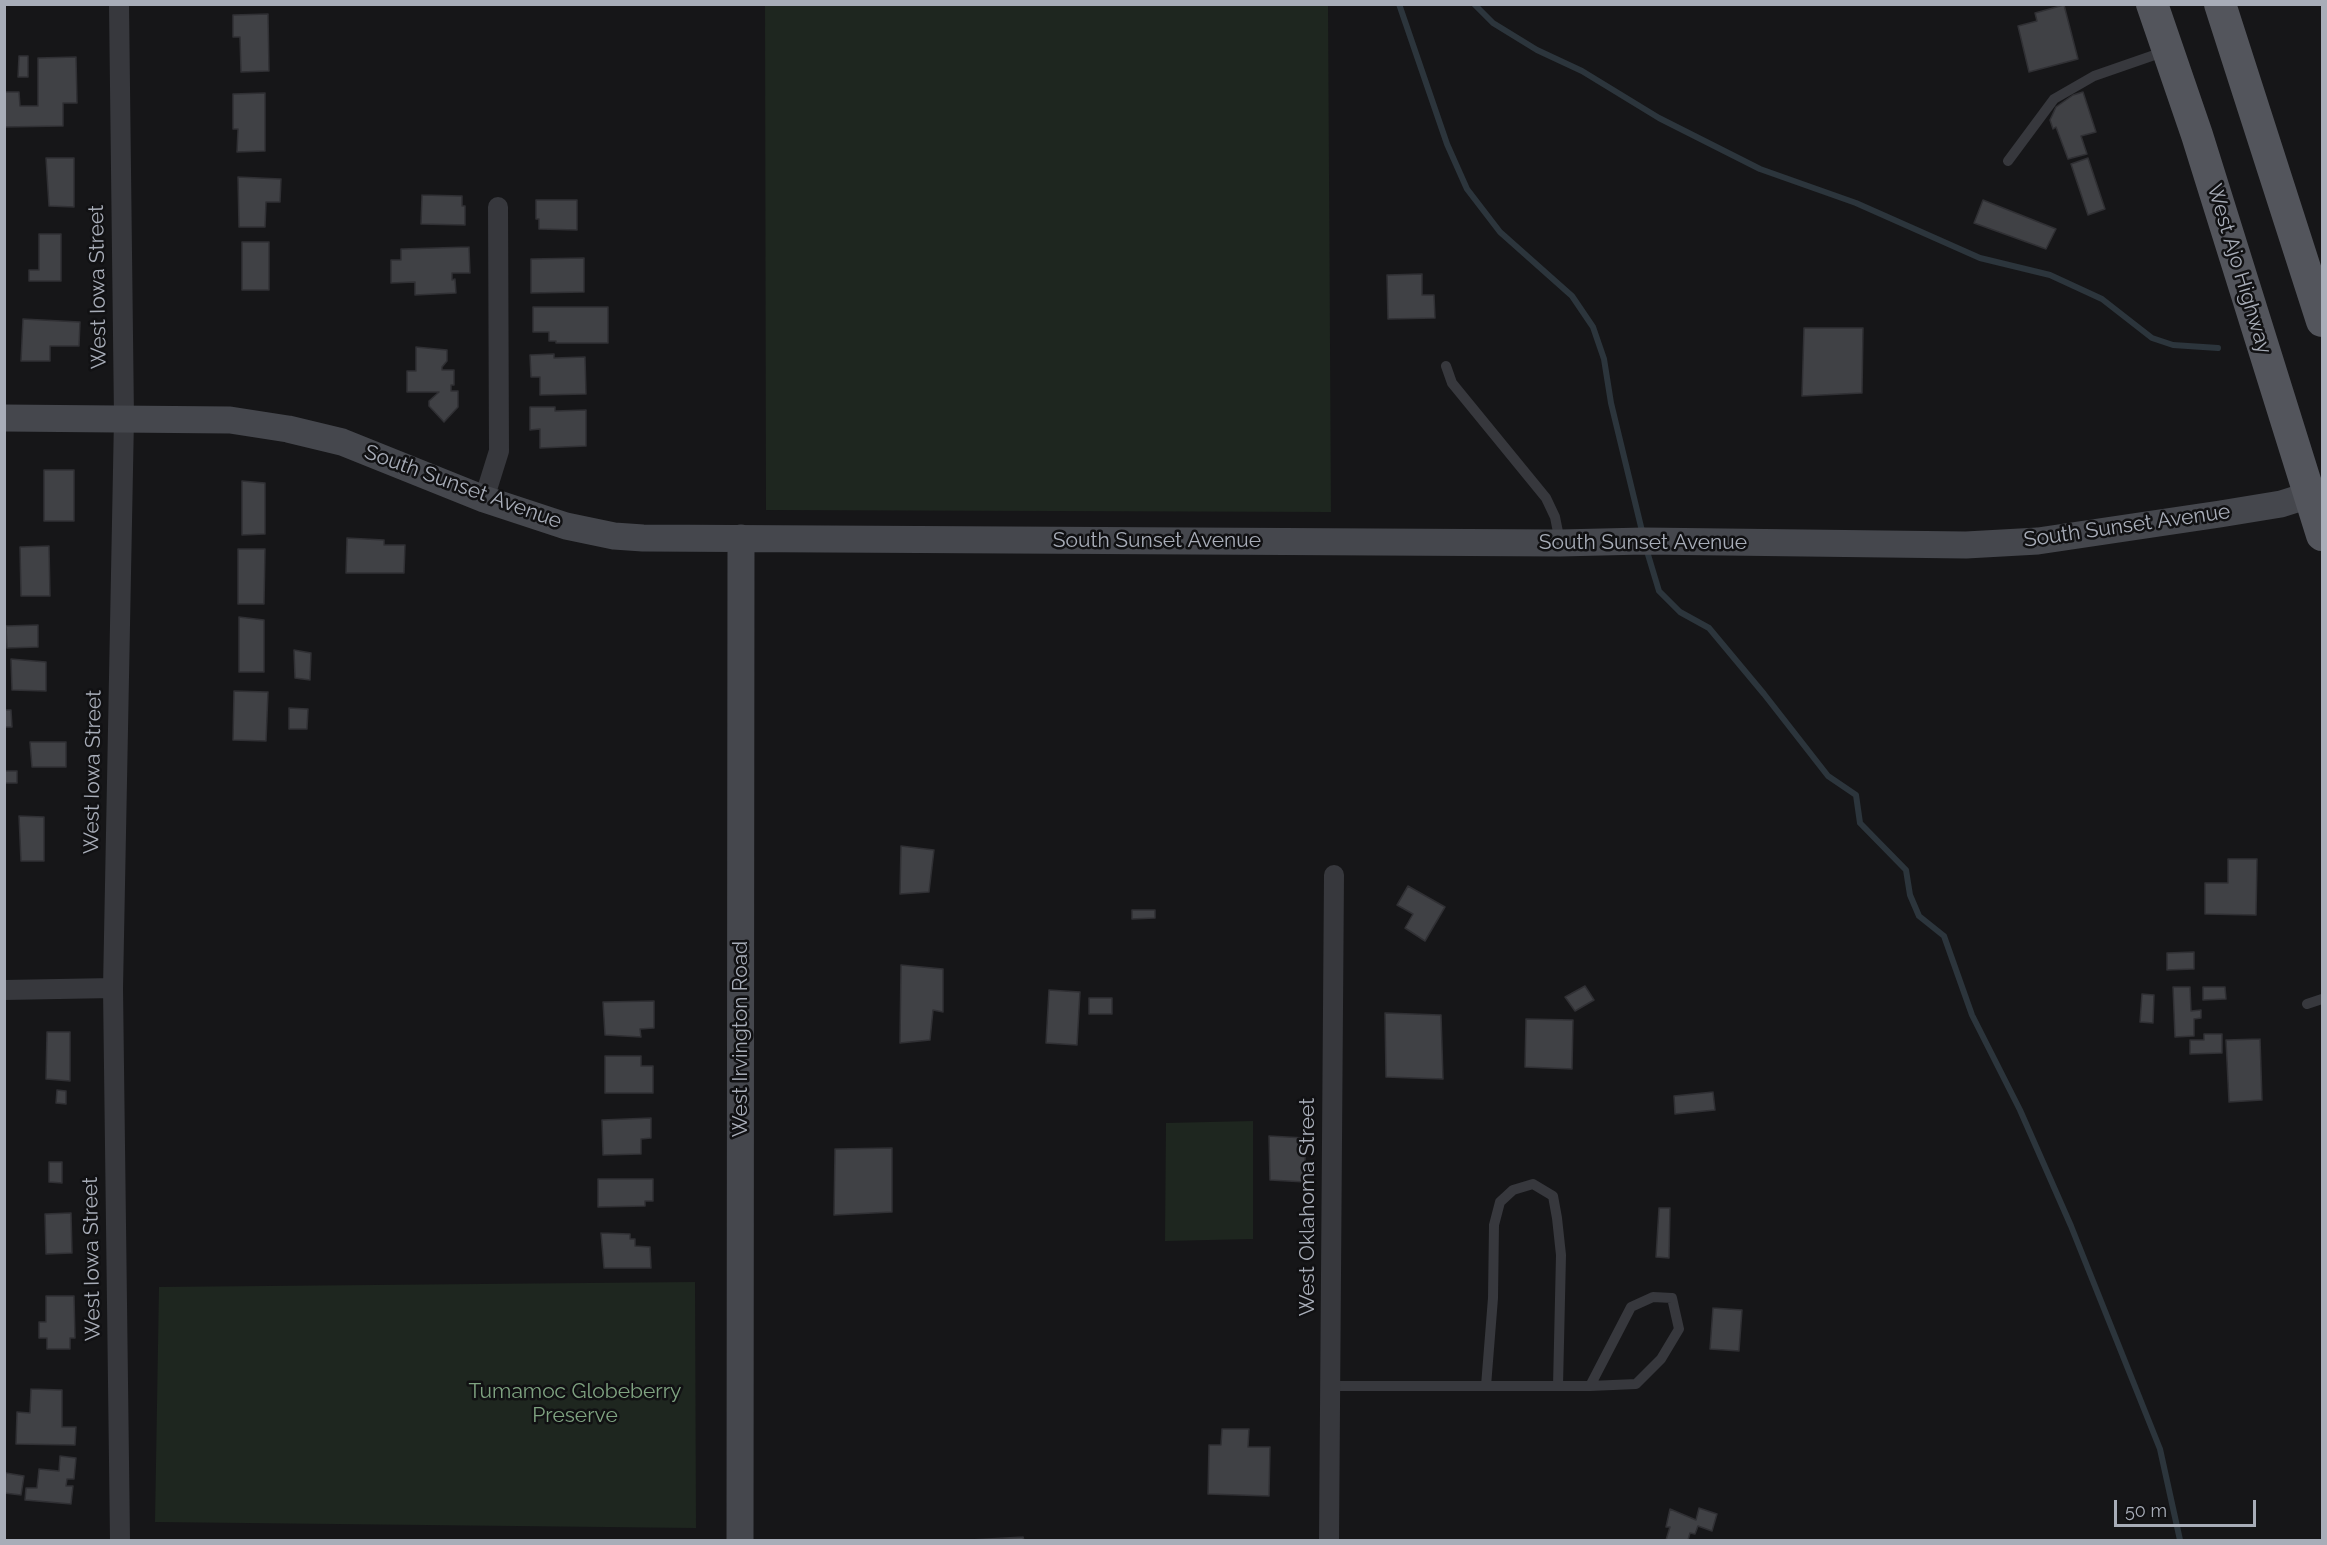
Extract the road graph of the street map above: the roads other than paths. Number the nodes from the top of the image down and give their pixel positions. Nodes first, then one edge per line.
1 (119, 4) edge
2 (2152, 4) edge
3 (2220, 4) edge
4 (2169, 50) junction
5 (2008, 161) dead end
6 (498, 207) dead end
7 (2322, 321) edge
8 (1446, 366) dead end
9 (4, 418) edge
10 (124, 418) junction
11 (2316, 493) edge
12 (484, 499) junction
13 (2322, 535) edge
14 (741, 538) junction
15 (1560, 543) junction
16 (1334, 875) dead end
17 (113, 988) junction
18 (4, 990) edge
19 (2322, 999) edge
20 (2307, 1004) dead end
21 (1330, 1386) junction
22 (1486, 1386) junction
23 (1558, 1386) junction
24 (1590, 1386) junction
25 (120, 1540) edge
26 (740, 1540) edge
27 (1329, 1540) edge

1 - 10 street, West Iowa Street
2 - 4 main road, West Ajo Highway
3 - 7 main road
4 - 5 lane
4 - 11 main road, West Ajo Highway
6 - 12 street
8 - 15 lane
9 - 10 street, South Sunset Avenue
10 - 12 street, South Sunset Avenue
10 - 17 street, West Iowa Street
11 - 13 main road, West Ajo Highway
11 - 15 street, South Sunset Avenue
12 - 14 street, South Sunset Avenue
14 - 15 street, South Sunset Avenue
14 - 26 street, West Irvington Road
16 - 21 street, West Oklahoma Street
17 - 18 street
17 - 25 street, West Iowa Street
19 - 20 lane
21 - 22 lane
21 - 27 street, West Oklahoma Street
22 - 23 lane
22 - 23 lane
23 - 24 lane
24 - 24 lane

